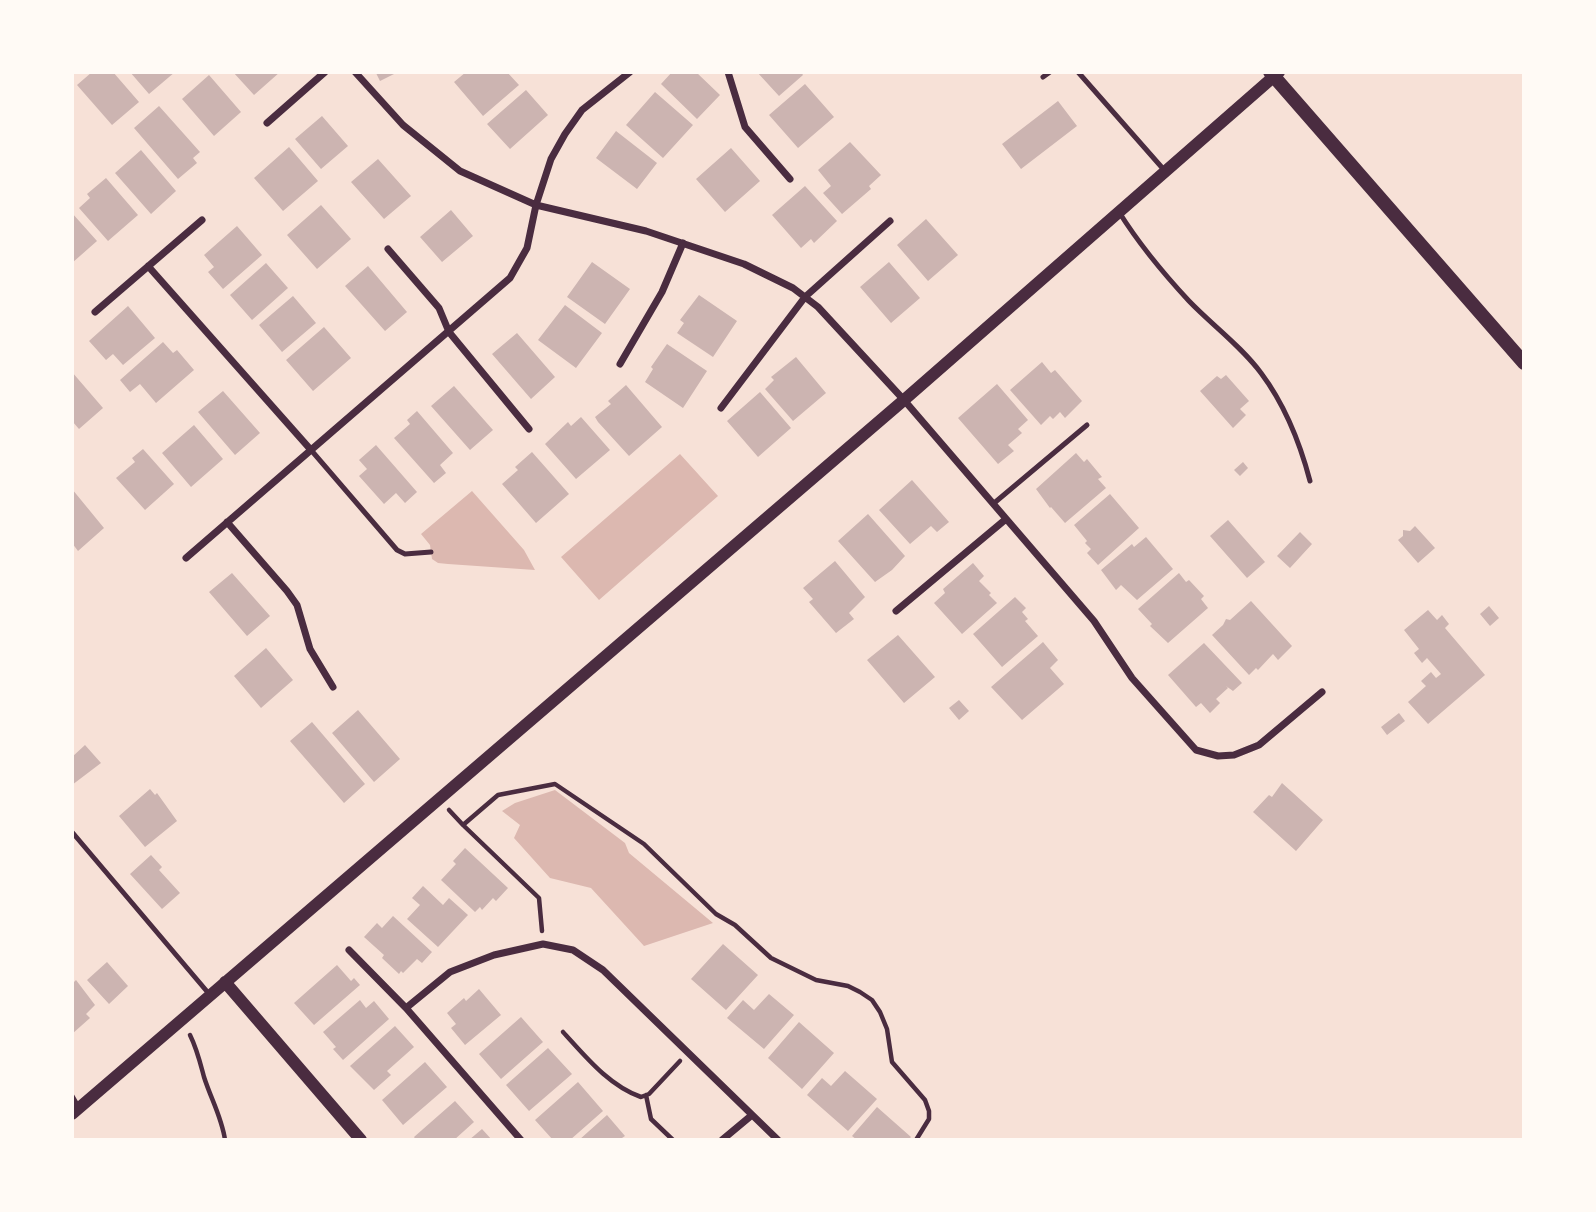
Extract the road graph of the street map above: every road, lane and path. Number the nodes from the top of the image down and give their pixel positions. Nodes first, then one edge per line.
1 (325, 72) edge
2 (355, 72) edge
3 (630, 72) edge
4 (728, 72) edge
5 (1050, 72) edge
6 (1078, 72) edge
7 (1274, 73) edge
8 (1043, 77) dead end
9 (267, 123) dead end
10 (1165, 171) junction
11 (790, 179) dead end
12 (536, 205) junction
13 (1119, 212) junction
14 (202, 220) dead end
15 (890, 222) dead end
16 (682, 243) junction
17 (388, 249) dead end
18 (148, 266) junction
19 (805, 297) junction
20 (95, 312) dead end
21 (449, 332) junction
22 (1523, 360) edge
23 (620, 364) dead end
24 (904, 400) junction
25 (721, 408) dead end
26 (1087, 425) dead end
27 (529, 429) dead end
28 (311, 450) junction
29 (1310, 481) dead end
30 (993, 504) junction
31 (1006, 519) junction
32 (227, 522) junction
33 (431, 552) dead end
34 (186, 558) dead end
35 (896, 611) dead end
36 (333, 687) dead end
37 (1322, 692) dead end
38 (72, 832) edge
39 (543, 944) junction
40 (349, 950) dead end
41 (225, 982) junction
42 (211, 995) junction
43 (406, 1008) junction
44 (182, 1019) junction
45 (564, 1032) dead end
46 (687, 1052) junction
47 (646, 1095) junction
48 (72, 1096) edge
49 (75, 1111) edge
50 (752, 1115) junction
51 (225, 1140) edge
52 (361, 1140) edge
53 (521, 1140) edge
54 (673, 1140) edge
55 (722, 1140) edge
56 (778, 1140) edge
57 (916, 1140) edge

1 - 9 street
2 - 12 street
3 - 12 street
4 - 11 street
5 - 8 lane
6 - 10 lane
7 - 10 street
7 - 22 main road
10 - 13 street
12 - 16 street
12 - 21 street
13 - 24 street
13 - 29 lane
14 - 18 street
15 - 19 street
16 - 19 street
16 - 23 street
17 - 21 street
18 - 20 street
18 - 28 street
19 - 24 street
19 - 25 street
21 - 27 street
21 - 28 street
24 - 30 street
24 - 41 street
26 - 30 lane
28 - 32 street
28 - 33 lane
30 - 31 street
31 - 35 street
31 - 37 street
32 - 34 street
32 - 36 street
38 - 42 lane
39 - 43 street
39 - 46 street
39 - 57 path
40 - 43 street
41 - 42 street
41 - 52 street
42 - 44 street
43 - 53 street
44 - 49 street
44 - 51 path
45 - 47 path
46 - 47 path
46 - 50 street
47 - 54 path
48 - 49 lane
50 - 55 street
50 - 56 street

